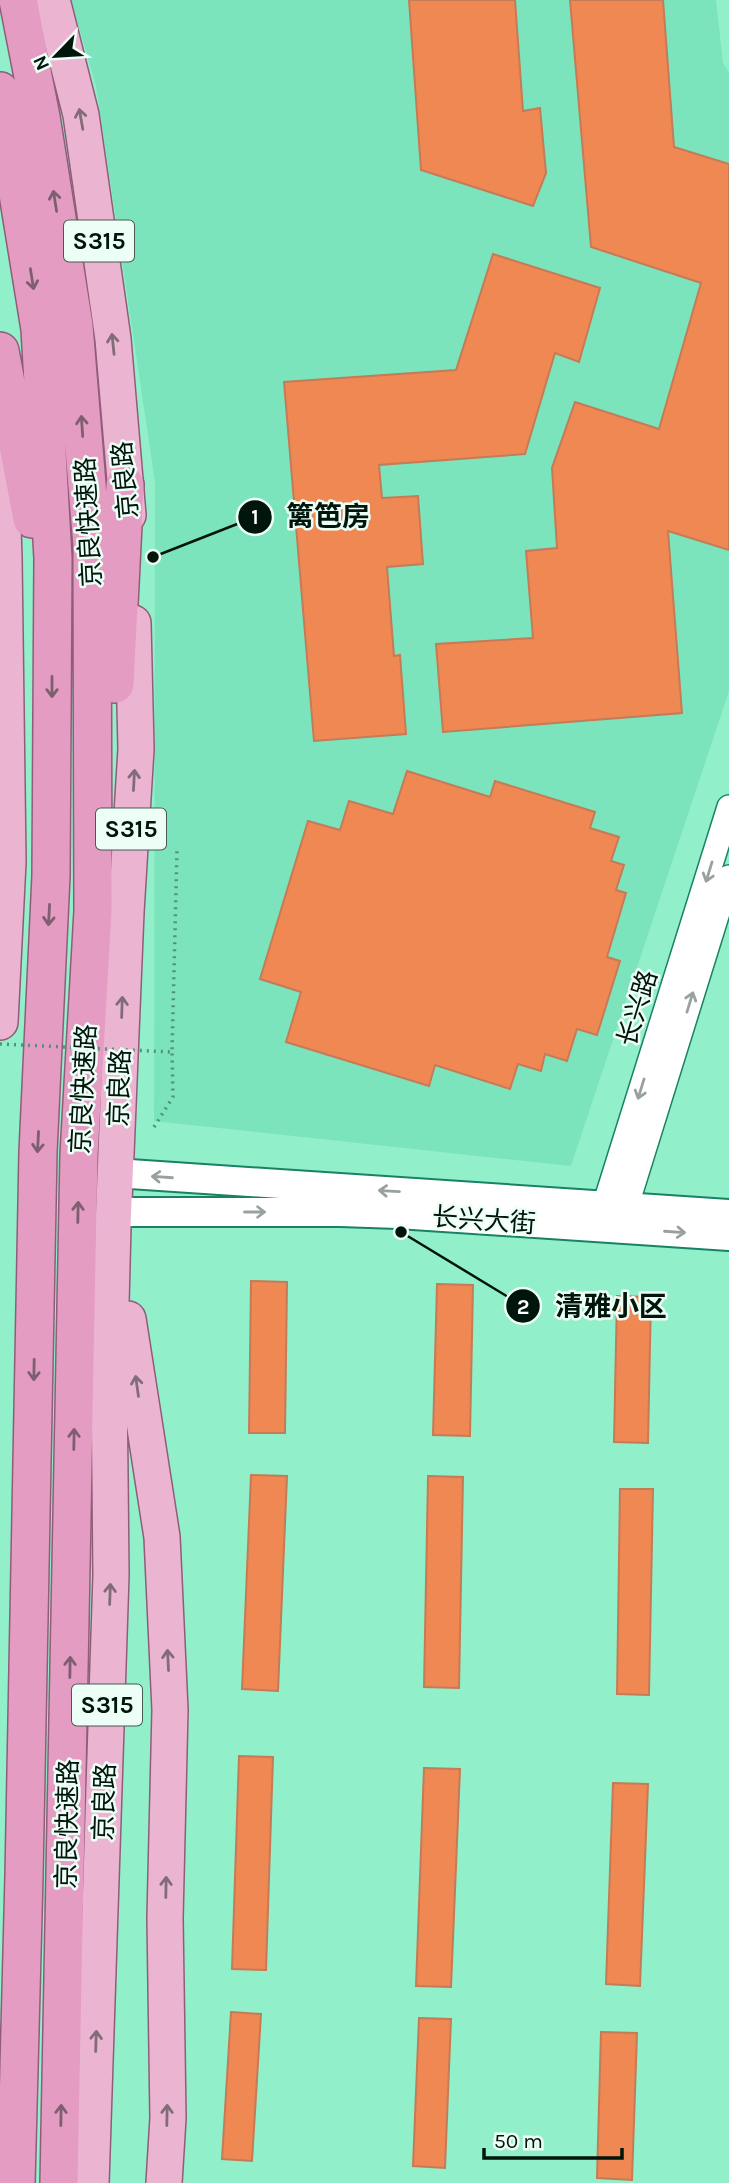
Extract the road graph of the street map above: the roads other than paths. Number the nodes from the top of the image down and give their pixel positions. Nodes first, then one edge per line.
1 (18, 0) edge
2 (52, 0) edge
3 (0, 91) edge
4 (0, 351) edge
5 (0, 432) edge
6 (125, 485) junction
7 (52, 619) junction
8 (729, 807) edge
9 (729, 877) edge
10 (93, 911) junction
11 (0, 1022) edge
12 (115, 1173) junction
13 (729, 1214) edge
14 (613, 1217) junction
15 (113, 1219) junction
16 (729, 1236) edge
17 (16, 2183) edge
18 (59, 2183) edge
19 (91, 2183) edge
20 (164, 2183) edge

10 -> 1 highway, 京良快速路
6 -> 2 main road, 京良路 / S315
3 -> 7 highway, 京良快速路
4 - 7 highway
5 - 11 main road
6 - 10 highway
12 -> 6 main road, 京良路 / S315
7 -> 17 highway, 京良快速路
8 -> 14 street, 长兴路
14 -> 9 street, 长兴路
18 -> 10 highway, 京良快速路
14 -> 12 street, 长兴大街
12 - 15 main road, 京良路 / S315
13 - 14 street, 长兴大街
15 -> 14 street, 长兴大街
14 -> 16 street, 长兴大街
19 -> 15 main road, 京良路 / S315
20 -> 15 main road

